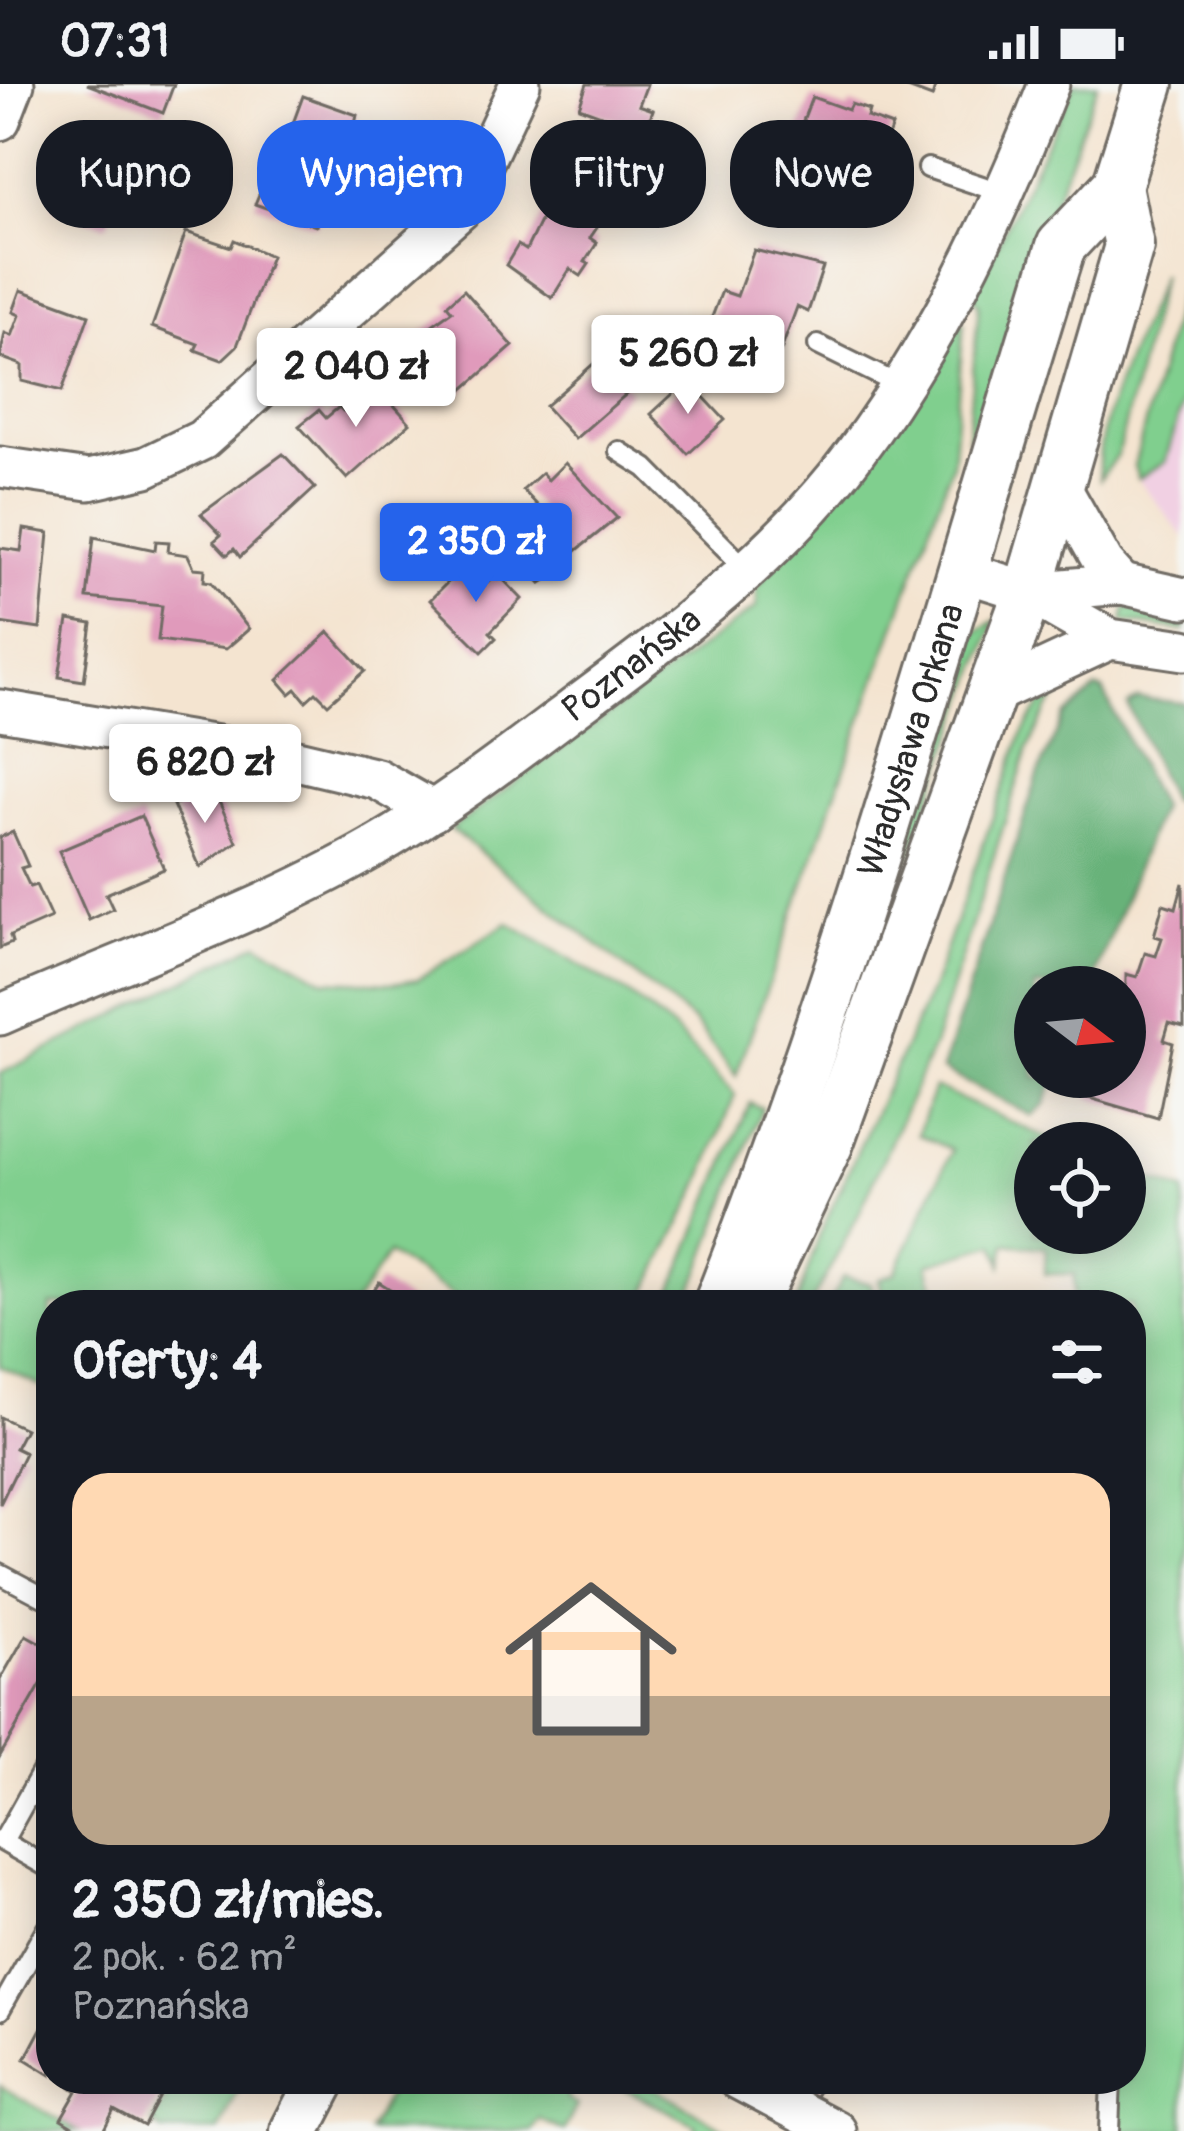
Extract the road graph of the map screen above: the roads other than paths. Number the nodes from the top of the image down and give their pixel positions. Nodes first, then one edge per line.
1 (14, 84) edge
2 (520, 84) edge
3 (1049, 84) edge
4 (1149, 84) edge
5 (0, 120) edge
6 (928, 168) dead end
7 (1117, 186) junction
8 (1000, 192) junction
9 (818, 345) dead end
10 (901, 386) junction
11 (620, 451) dead end
12 (0, 466) edge
13 (1061, 488) junction
14 (746, 569) junction
15 (961, 572) junction
16 (1122, 584) junction
17 (1028, 592) junction
18 (1184, 598) edge
19 (1110, 639) junction
20 (1184, 650) edge
21 (996, 692) junction
22 (0, 710) edge
23 (433, 811) junction
24 (0, 1015) edge
25 (724, 1290) edge
26 (759, 1290) edge
27 (0, 1574) edge
28 (36, 1593) edge
29 (36, 1781) edge
30 (2, 1840) edge
31 (36, 1860) edge
32 (36, 1946) edge
33 (0, 2010) edge
34 (314, 2094) edge
35 (766, 2094) edge
36 (1110, 2094) edge
37 (295, 2131) edge
38 (836, 2131) edge
39 (1108, 2131) edge

1 - 5 street
2 - 12 street
3 - 8 street, Poznańska
4 - 7 street, Władysława Orkana
6 - 8 lane
7 - 13 street, Władysława Orkana
7 - 15 street, Władysława Orkana
8 - 10 street, Poznańska
9 - 10 lane
10 - 14 street, Poznańska
11 - 14 lane
13 - 16 street
13 - 17 street, Władysława Orkana
14 - 23 street, Poznańska
15 - 17 street
15 - 25 street, Władysława Orkana
16 - 17 street
16 - 18 street
17 - 19 street
17 - 21 street, Władysława Orkana
19 - 20 street
19 - 21 street
21 - 26 street, Władysława Orkana
22 - 23 street
23 - 24 street, Poznańska
27 - 28 lane
29 - 30 lane
30 - 31 lane
32 - 33 lane
34 - 37 street
35 - 38 street
36 - 39 lane

